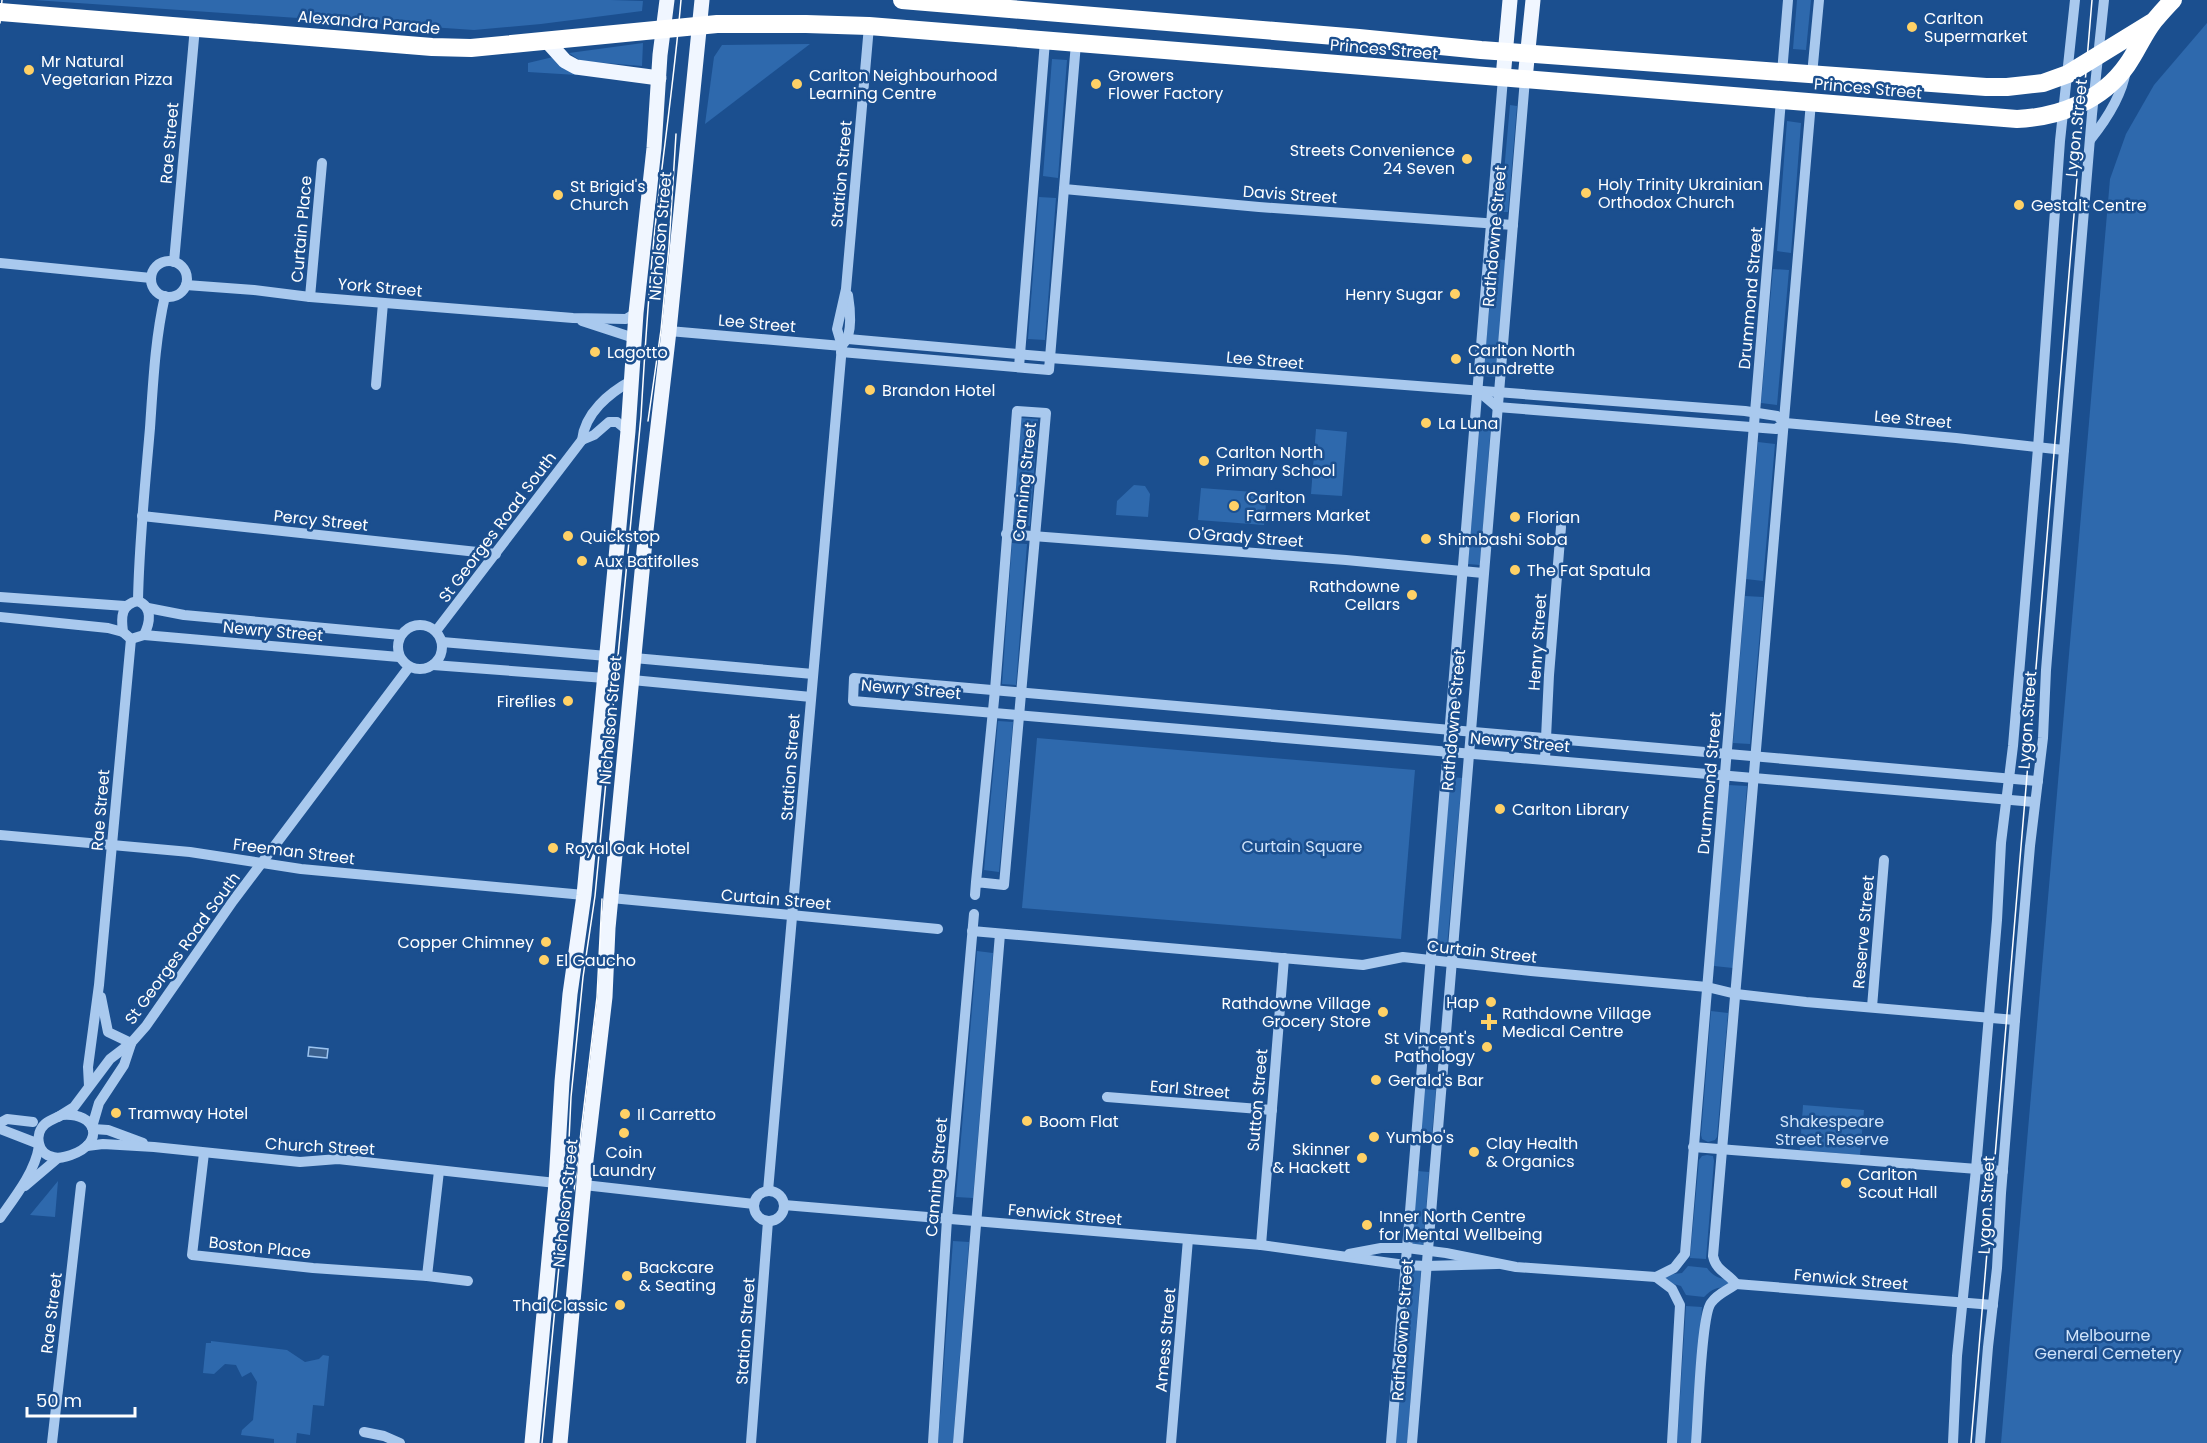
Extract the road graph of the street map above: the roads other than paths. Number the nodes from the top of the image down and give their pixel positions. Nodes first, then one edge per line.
1 (667, 0) edge
2 (702, 0) edge
3 (902, 0) edge
4 (1510, 0) edge
5 (1533, 0) edge
6 (1788, 0) edge
7 (1819, 0) edge
8 (2075, 0) edge
9 (2104, 0) edge
10 (2173, 0) edge
11 (0, 12) edge
12 (2153, 22) junction
13 (699, 26) junction
14 (869, 26) junction
15 (195, 27) junction
16 (663, 28) junction
17 (546, 40) junction
18 (1045, 40) junction
19 (1076, 43) junction
20 (1506, 51) junction
21 (1528, 52) junction
22 (2099, 57) junction
23 (2127, 66) junction
24 (1782, 73) junction
25 (2068, 74) junction
26 (1812, 75) junction
27 (659, 78) junction
28 (1503, 78) junction
29 (1525, 79) junction
30 (2094, 96) junction
31 (1781, 100) junction
32 (1810, 102) junction
33 (2064, 111) junction
34 (2090, 140) junction
35 (322, 163) dead end
36 (1064, 189) junction
37 (1491, 224) junction
38 (1513, 225) junction
39 (174, 262) junction
40 (0, 263) edge
41 (151, 278) junction
42 (186, 285) junction
43 (165, 296) junction
44 (310, 297) junction
45 (383, 303) junction
46 (636, 313) junction
47 (573, 318) junction
48 (669, 331) junction
49 (634, 338) junction
50 (843, 346) junction
51 (1020, 354) junction
52 (1050, 357) junction
53 (1019, 367) junction
54 (631, 381) junction
55 (376, 385) dead end
56 (1477, 390) junction
57 (1498, 392) junction
58 (1585, 398) junction
59 (1673, 405) junction
60 (598, 407) junction
61 (1497, 407) junction
62 (1581, 414) junction
63 (1756, 414) junction
64 (1685, 423) junction
65 (1785, 423) junction
66 (624, 428) junction
67 (1755, 428) junction
68 (582, 440) junction
69 (2038, 448) junction
70 (2064, 450) junction
71 (142, 516) junction
72 (1561, 527) dead end
73 (619, 528) junction
74 (646, 530) junction
75 (1006, 534) junction
76 (1034, 536) junction
77 (496, 554) junction
78 (1462, 572) junction
79 (1483, 573) junction
80 (0, 597) edge
81 (138, 601) junction
82 (125, 606) junction
83 (148, 608) junction
84 (0, 617) edge
85 (436, 632) junction
86 (127, 635) junction
87 (144, 635) junction
88 (401, 635) junction
89 (442, 642) junction
90 (607, 656) junction
91 (399, 657) junction
92 (634, 658) junction
93 (433, 665) junction
94 (409, 667) junction
95 (813, 674) junction
96 (604, 678) junction
97 (632, 680) junction
98 (995, 690) junction
99 (1022, 692) junction
100 (811, 697) junction
101 (993, 711) junction
102 (1021, 714) junction
103 (1449, 729) junction
104 (1470, 731) junction
105 (1546, 737) junction
106 (1448, 751) junction
107 (1468, 753) junction
108 (1726, 753) junction
109 (1756, 756) junction
110 (1545, 759) junction
111 (1725, 775) junction
112 (1754, 777) junction
113 (2009, 778) junction
114 (2038, 781) junction
115 (2007, 799) junction
116 (2036, 802) junction
117 (0, 835) edge
118 (112, 845) junction
119 (1884, 860) dead end
120 (261, 864) junction
121 (976, 882) junction
122 (584, 895) junction
123 (975, 895) dead end
124 (611, 898) junction
125 (974, 914) dead end
126 (793, 915) junction
127 (938, 929) dead end
128 (972, 931) junction
129 (1000, 934) junction
130 (1284, 958) junction
131 (1430, 960) junction
132 (1450, 963) junction
133 (99, 985) junction
134 (1707, 987) junction
135 (1736, 994) junction
136 (1872, 1007) junction
137 (1989, 1017) junction
138 (2015, 1020) junction
139 (131, 1043) junction
140 (89, 1086) junction
141 (1107, 1097) dead end
142 (1272, 1110) junction
143 (58, 1117) junction
144 (33, 1122) dead end
145 (0, 1123) edge
146 (93, 1128) junction
147 (0, 1129) edge
148 (39, 1145) junction
149 (87, 1146) junction
150 (154, 1147) junction
151 (1694, 1147) junction
152 (1723, 1148) junction
153 (204, 1153) junction
154 (58, 1158) junction
155 (1976, 1169) junction
156 (439, 1171) junction
157 (2003, 1171) junction
158 (556, 1182) junction
159 (584, 1185) junction
160 (81, 1186) dead end
161 (768, 1191) junction
162 (18, 1192) junction
163 (754, 1204) junction
164 (784, 1205) junction
165 (0, 1218) edge
166 (947, 1219) junction
167 (768, 1221) junction
168 (976, 1221) junction
169 (1188, 1239) junction
170 (1261, 1245) junction
171 (1407, 1248) junction
172 (1427, 1250) junction
173 (1343, 1255) junction
174 (1406, 1264) junction
175 (1497, 1264) junction
176 (1426, 1266) junction
177 (427, 1276) junction
178 (1656, 1277) junction
179 (468, 1281) dead end
180 (1736, 1284) junction
181 (1963, 1303) junction
182 (1993, 1305) junction
183 (364, 1432) dead end
184 (52, 1443) edge
185 (400, 1443) edge
186 (532, 1443) edge
187 (560, 1443) edge
188 (751, 1443) edge
189 (933, 1443) edge
190 (958, 1443) edge
191 (1171, 1443) edge
192 (1391, 1443) edge
193 (1412, 1443) edge
194 (1672, 1443) edge
195 (1696, 1443) edge
196 (1953, 1443) edge
197 (1980, 1443) edge

1 - 16 main road, Nicholson Street
2 - 13 main road, Nicholson Street
3 - 20 highway, Princes Street
4 - 20 main road, Rathdowne Street
5 - 21 main road, Rathdowne Street
6 - 24 street
7 - 26 street
8 - 25 street, Lygon Street
9 - 22 street, Lygon Street
10 - 12 highway
11 - 15 highway, Alexandra Parade
12 - 22 highway, Princes Street
12 - 23 highway, Princes Street
13 - 14 highway, Princes Street
13 - 16 highway, Alexandra Parade
13 - 48 main road, Nicholson Street
14 - 18 highway, Princes Street
14 - 50 street, Station Street
15 - 17 highway, Alexandra Parade
15 - 39 street, Rae Street
16 - 17 highway, Alexandra Parade
16 - 27 main road, Nicholson Street
17 - 27 main road
18 - 19 highway, Princes Street
18 - 51 street
19 - 28 highway, Princes Street
19 - 36 street
20 - 21 highway, Princes Street
20 - 28 main road, Rathdowne Street
21 - 24 highway, Princes Street
21 - 29 main road, Rathdowne Street
22 - 25 highway, Princes Street
22 - 30 street, Lygon Street
23 - 30 highway, Princes Street
23 - 34 street
24 - 26 highway, Princes Street
25 - 26 highway, Princes Street
25 - 33 street, Lygon Street
27 - 46 main road, Nicholson Street
28 - 29 highway, Princes Street
28 - 37 street, Rathdowne Street
29 - 31 highway, Princes Street
29 - 38 street, Rathdowne Street
30 - 33 highway, Princes Street
30 - 34 street, Lygon Street
31 - 32 highway, Princes Street
31 - 63 street, Drummond Street
32 - 33 highway, Princes Street
32 - 65 street
33 - 69 street, Lygon Street
34 - 70 street, Lygon Street
35 - 44 street, Curtain Place
36 - 37 street, Davis Street
36 - 52 street
37 - 38 street, Davis Street
37 - 56 street, Rathdowne Street
38 - 57 street, Rathdowne Street
39 - 41 street
39 - 42 street
40 - 41 street
41 - 43 street
42 - 43 street
42 - 44 street, York Street
43 - 71 street
44 - 45 street, York Street
45 - 47 street, York Street
45 - 55 street
46 - 47 street, York Street
46 - 49 main road, Nicholson Street
47 - 49 street, York Street
48 - 50 street, Lee Street
48 - 74 main road, Nicholson Street
49 - 54 main road, Nicholson Street
50 - 51 street, Lee Street
50 - 53 street, Lee Street
50 - 95 street, Station Street
51 - 52 street, Lee Street
51 - 53 street
52 - 53 street, Lee Street
52 - 56 street, Lee Street
54 - 60 street, St Georges Road South
54 - 66 main road, Nicholson Street
56 - 57 street, Lee Street
56 - 61 street
56 - 78 street, Rathdowne Street
57 - 58 street, Lee Street
57 - 61 street, Rathdowne Street
58 - 59 street, Lee Street
58 - 62 street
59 - 63 street, Lee Street
59 - 64 street
60 - 66 street
60 - 68 street, St Georges Road South
61 - 62 street, Lee Street
61 - 79 street, Rathdowne Street
62 - 64 street, Lee Street
63 - 65 street, Lee Street
63 - 67 street, Drummond Street
64 - 67 street, Lee Street
65 - 67 street, Lee Street
65 - 69 street, Lee Street
65 - 109 street
66 - 68 street, St Georges Road South
66 - 73 main road, Nicholson Street
67 - 108 street, Drummond Street
68 - 77 street, St Georges Road South
69 - 70 street, Lee Street
69 - 113 street, Lygon Street
70 - 114 street, Lygon Street
71 - 77 street, Percy Street
71 - 81 street
72 - 105 street, Henry Street
73 - 74 main road
73 - 90 main road, Nicholson Street
74 - 92 main road, Nicholson Street
75 - 76 street, O'Grady Street
75 - 76 street, Canning Street
75 - 98 street, Canning Street
76 - 78 street, O'Grady Street
76 - 99 street, Canning Street
77 - 85 street, St Georges Road South
78 - 79 street, O'Grady Street
78 - 103 street, Rathdowne Street
79 - 104 street, Rathdowne Street
80 - 82 street
81 - 82 street
81 - 83 street
82 - 86 street
83 - 87 street
83 - 88 street, Newry Street
84 - 86 street
85 - 88 street
85 - 89 street
86 - 87 street
86 - 118 street, Rae Street
87 - 91 street, Newry Street
88 - 91 street
89 - 90 street
89 - 93 street
90 - 96 main road, Nicholson Street
91 - 94 street
92 - 95 street
92 - 97 main road, Nicholson Street
93 - 94 street
93 - 96 street
94 - 120 street, St Georges Road South
95 - 100 street, Station Street
96 - 122 main road, Nicholson Street
97 - 100 street
97 - 124 main road, Nicholson Street
98 - 99 street, Newry Street
98 - 101 street, Canning Street
98 - 101 street, Newry Street
99 - 102 street, Canning Street
99 - 103 street, Newry Street
100 - 126 street, Station Street
101 - 102 street, Newry Street
101 - 121 street, Canning Street
102 - 106 street, Newry Street
102 - 121 street, Canning Street
103 - 104 street, Newry Street
103 - 106 street, Rathdowne Street
104 - 105 street, Newry Street
104 - 107 street, Rathdowne Street
105 - 108 street, Newry Street
105 - 110 street, Henry Street
106 - 107 street, Newry Street
106 - 131 street, Rathdowne Street
107 - 110 street, Newry Street
107 - 132 street, Rathdowne Street
108 - 109 street, Newry Street
108 - 111 street, Drummond Street
109 - 112 street
109 - 113 street, Newry Street
110 - 111 street, Newry Street
111 - 112 street, Newry Street
111 - 134 street, Drummond Street
112 - 115 street, Newry Street
112 - 135 street
113 - 114 street, Newry Street
113 - 115 street, Lygon Street
114 - 116 street, Lygon Street
115 - 116 street, Newry Street
115 - 137 street, Lygon Street
116 - 138 street, Lygon Street
117 - 118 street, Freeman Street
118 - 120 street, Freeman Street
118 - 133 street, Rae Street
119 - 136 street, Reserve Street
120 - 122 street, Freeman Street
120 - 139 street, St Georges Road South
121 - 123 street, Canning Street
122 - 158 main road, Nicholson Street
124 - 126 street, Curtain Street
124 - 159 main road, Nicholson Street
125 - 128 street, Canning Street
126 - 127 street, Curtain Street
126 - 161 street, Station Street
128 - 129 street, Curtain Street
128 - 166 street, Canning Street
129 - 130 street, Curtain Street
129 - 168 street
130 - 131 street, Curtain Street
130 - 142 street, Sutton Street
131 - 132 street, Curtain Street
131 - 171 street, Rathdowne Street
132 - 134 street, Curtain Street
132 - 172 street, Rathdowne Street
133 - 139 street, Rae Street
133 - 140 street, Rae Street
134 - 135 street, Curtain Street
134 - 151 street, Drummond Street
135 - 136 street, Curtain Street
135 - 152 street
136 - 137 street, Curtain Street
137 - 138 street, Curtain Street
137 - 155 street, Lygon Street
138 - 157 street, Lygon Street
139 - 140 street, St Georges Road South
139 - 146 street, St Georges Road South
140 - 143 street, St Georges Road South
141 - 142 street, Earl Street
142 - 170 street, Sutton Street
143 - 146 street
143 - 148 street
144 - 145 street
146 - 149 street
146 - 150 street, Church Street
147 - 148 street
148 - 154 street
148 - 162 street
149 - 150 street, Church Street
149 - 154 street
150 - 153 street, Church Street
151 - 152 street
151 - 178 street, Drummond Street
152 - 155 street
152 - 180 street
153 - 156 street, Church Street
153 - 177 street, Boston Place
154 - 162 street
155 - 157 street
155 - 181 street, Lygon Street
156 - 158 street, Church Street
156 - 177 street
157 - 182 street, Lygon Street
158 - 186 main road, Nicholson Street
159 - 163 street
159 - 187 main road, Nicholson Street
160 - 184 street, Rae Street
161 - 163 street
161 - 164 street
162 - 165 street
163 - 167 street
164 - 166 street, Fenwick Street
164 - 167 street
166 - 168 street, Fenwick Street
166 - 189 street, Canning Street
167 - 188 street, Station Street
168 - 169 street, Fenwick Street
168 - 190 street
169 - 170 street, Fenwick Street
169 - 191 street, Amess Street
170 - 173 street, Fenwick Street
171 - 172 street, Fenwick Street
171 - 173 street, Fenwick Street
171 - 174 street, Rathdowne Street
172 - 175 street, Fenwick Street
172 - 176 street, Rathdowne Street
173 - 174 street, Fenwick Street
174 - 176 street, Fenwick Street
174 - 192 street, Rathdowne Street
175 - 176 street, Fenwick Street
175 - 178 street, Fenwick Street
176 - 193 street, Rathdowne Street
177 - 179 street, Boston Place
178 - 194 street
180 - 181 street, Fenwick Street
180 - 195 street
181 - 182 street, Fenwick Street
181 - 196 street, Lygon Street
182 - 197 street, Lygon Street
183 - 185 street

